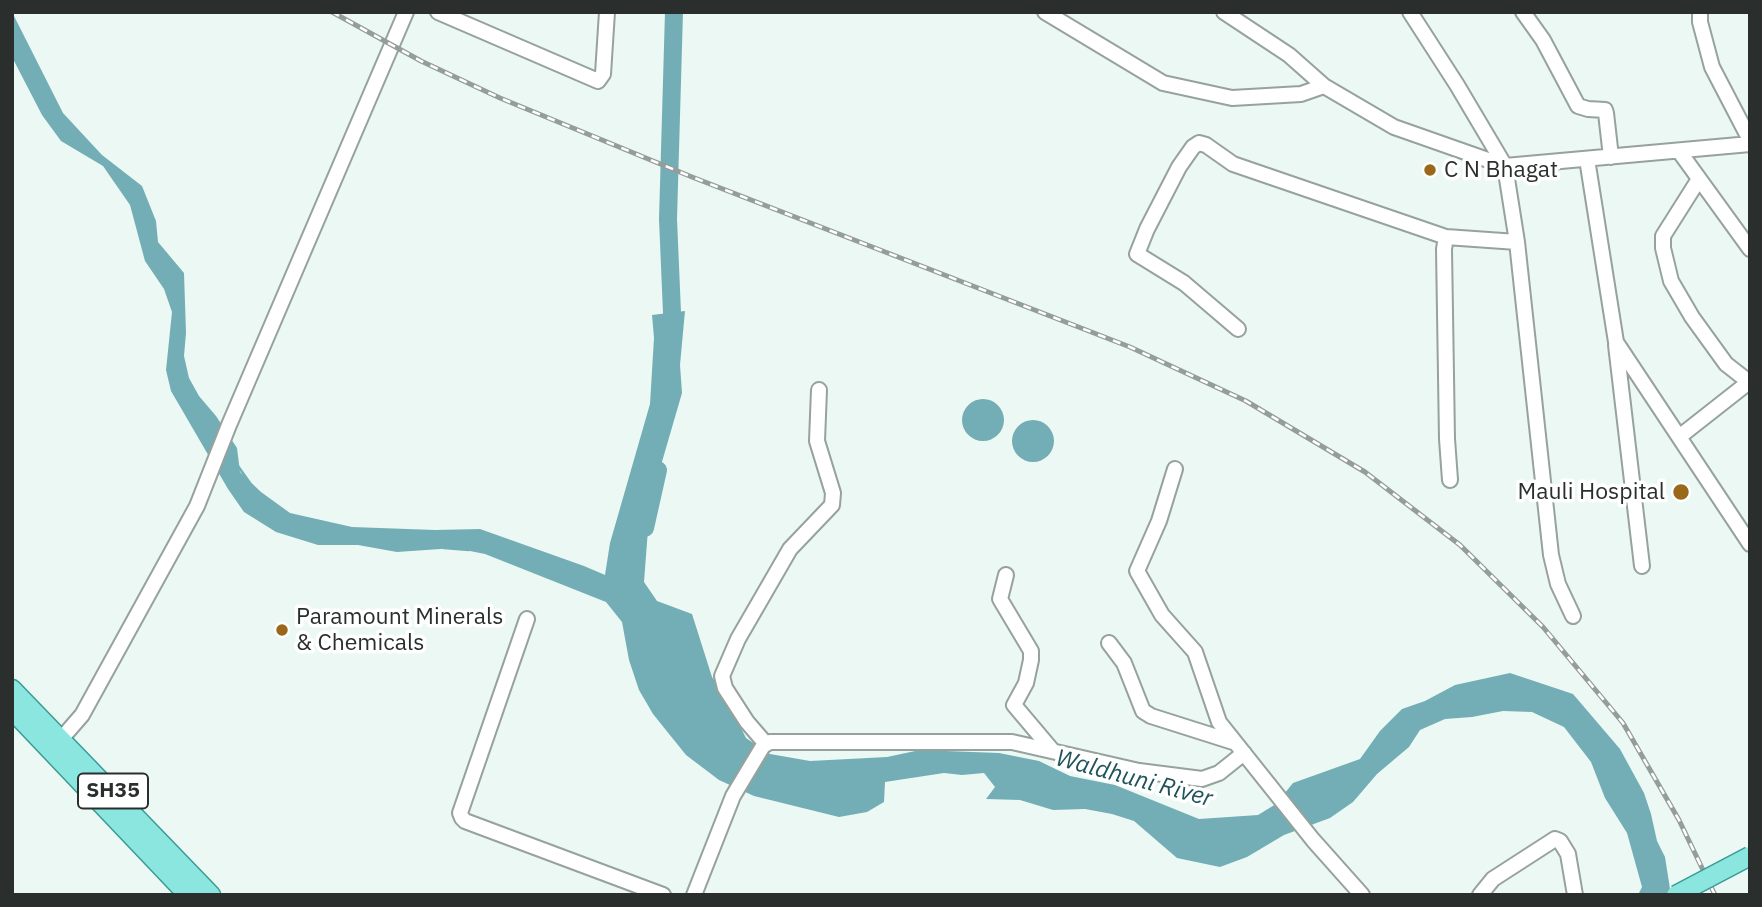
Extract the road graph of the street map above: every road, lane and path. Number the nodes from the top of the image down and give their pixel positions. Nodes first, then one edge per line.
1 (406, 12) edge
2 (438, 12) edge
3 (607, 12) edge
4 (1045, 12) edge
5 (1224, 12) edge
6 (1523, 12) edge
7 (1700, 12) edge
8 (1412, 13) edge
9 (1324, 86) junction
10 (1750, 142) edge
11 (1679, 151) junction
12 (1611, 156) junction
13 (1587, 159) junction
14 (1505, 166) junction
15 (1699, 179) junction
16 (1446, 237) junction
17 (1517, 242) junction
18 (1750, 249) edge
19 (1238, 329) dead end
20 (1616, 342) junction
21 (819, 390) dead end
22 (1679, 437) junction
23 (1175, 469) dead end
24 (1450, 480) dead end
25 (1750, 544) edge
26 (1642, 566) dead end
27 (1006, 575) dead end
28 (1573, 616) dead end
29 (527, 619) dead end
30 (1109, 643) dead end
31 (12, 689) edge
32 (12, 710) edge
33 (1233, 742) junction
34 (55, 743) junction
35 (764, 745) junction
36 (1053, 751) junction
37 (1244, 753) junction
38 (1750, 854) edge
39 (1353, 892) edge
40 (188, 895) edge
41 (211, 895) edge
42 (663, 895) edge
43 (694, 895) edge
44 (1480, 895) edge
45 (1575, 895) edge
46 (1676, 895) edge

1 - 34 street
2 - 3 street
4 - 9 street
5 - 9 street
6 - 12 street
7 - 10 street
8 - 14 street
9 - 14 street
10 - 11 street
11 - 12 street
11 - 15 street
12 - 13 street
13 - 14 street
13 - 20 street
14 - 17 street
15 - 18 street
15 - 22 street
16 - 17 street
16 - 19 street
16 - 24 street
17 - 28 street
20 - 22 street
20 - 26 street
21 - 35 street
22 - 25 street
23 - 33 street
27 - 36 street
29 - 42 street
30 - 33 street
31 - 34 main road, SH35
32 - 34 main road, SH35
33 - 37 street
34 - 40 main road, SH35
34 - 41 main road, SH35
35 - 36 street
35 - 43 street
36 - 37 street
37 - 39 street
38 - 46 main road, bridge
44 - 45 street

